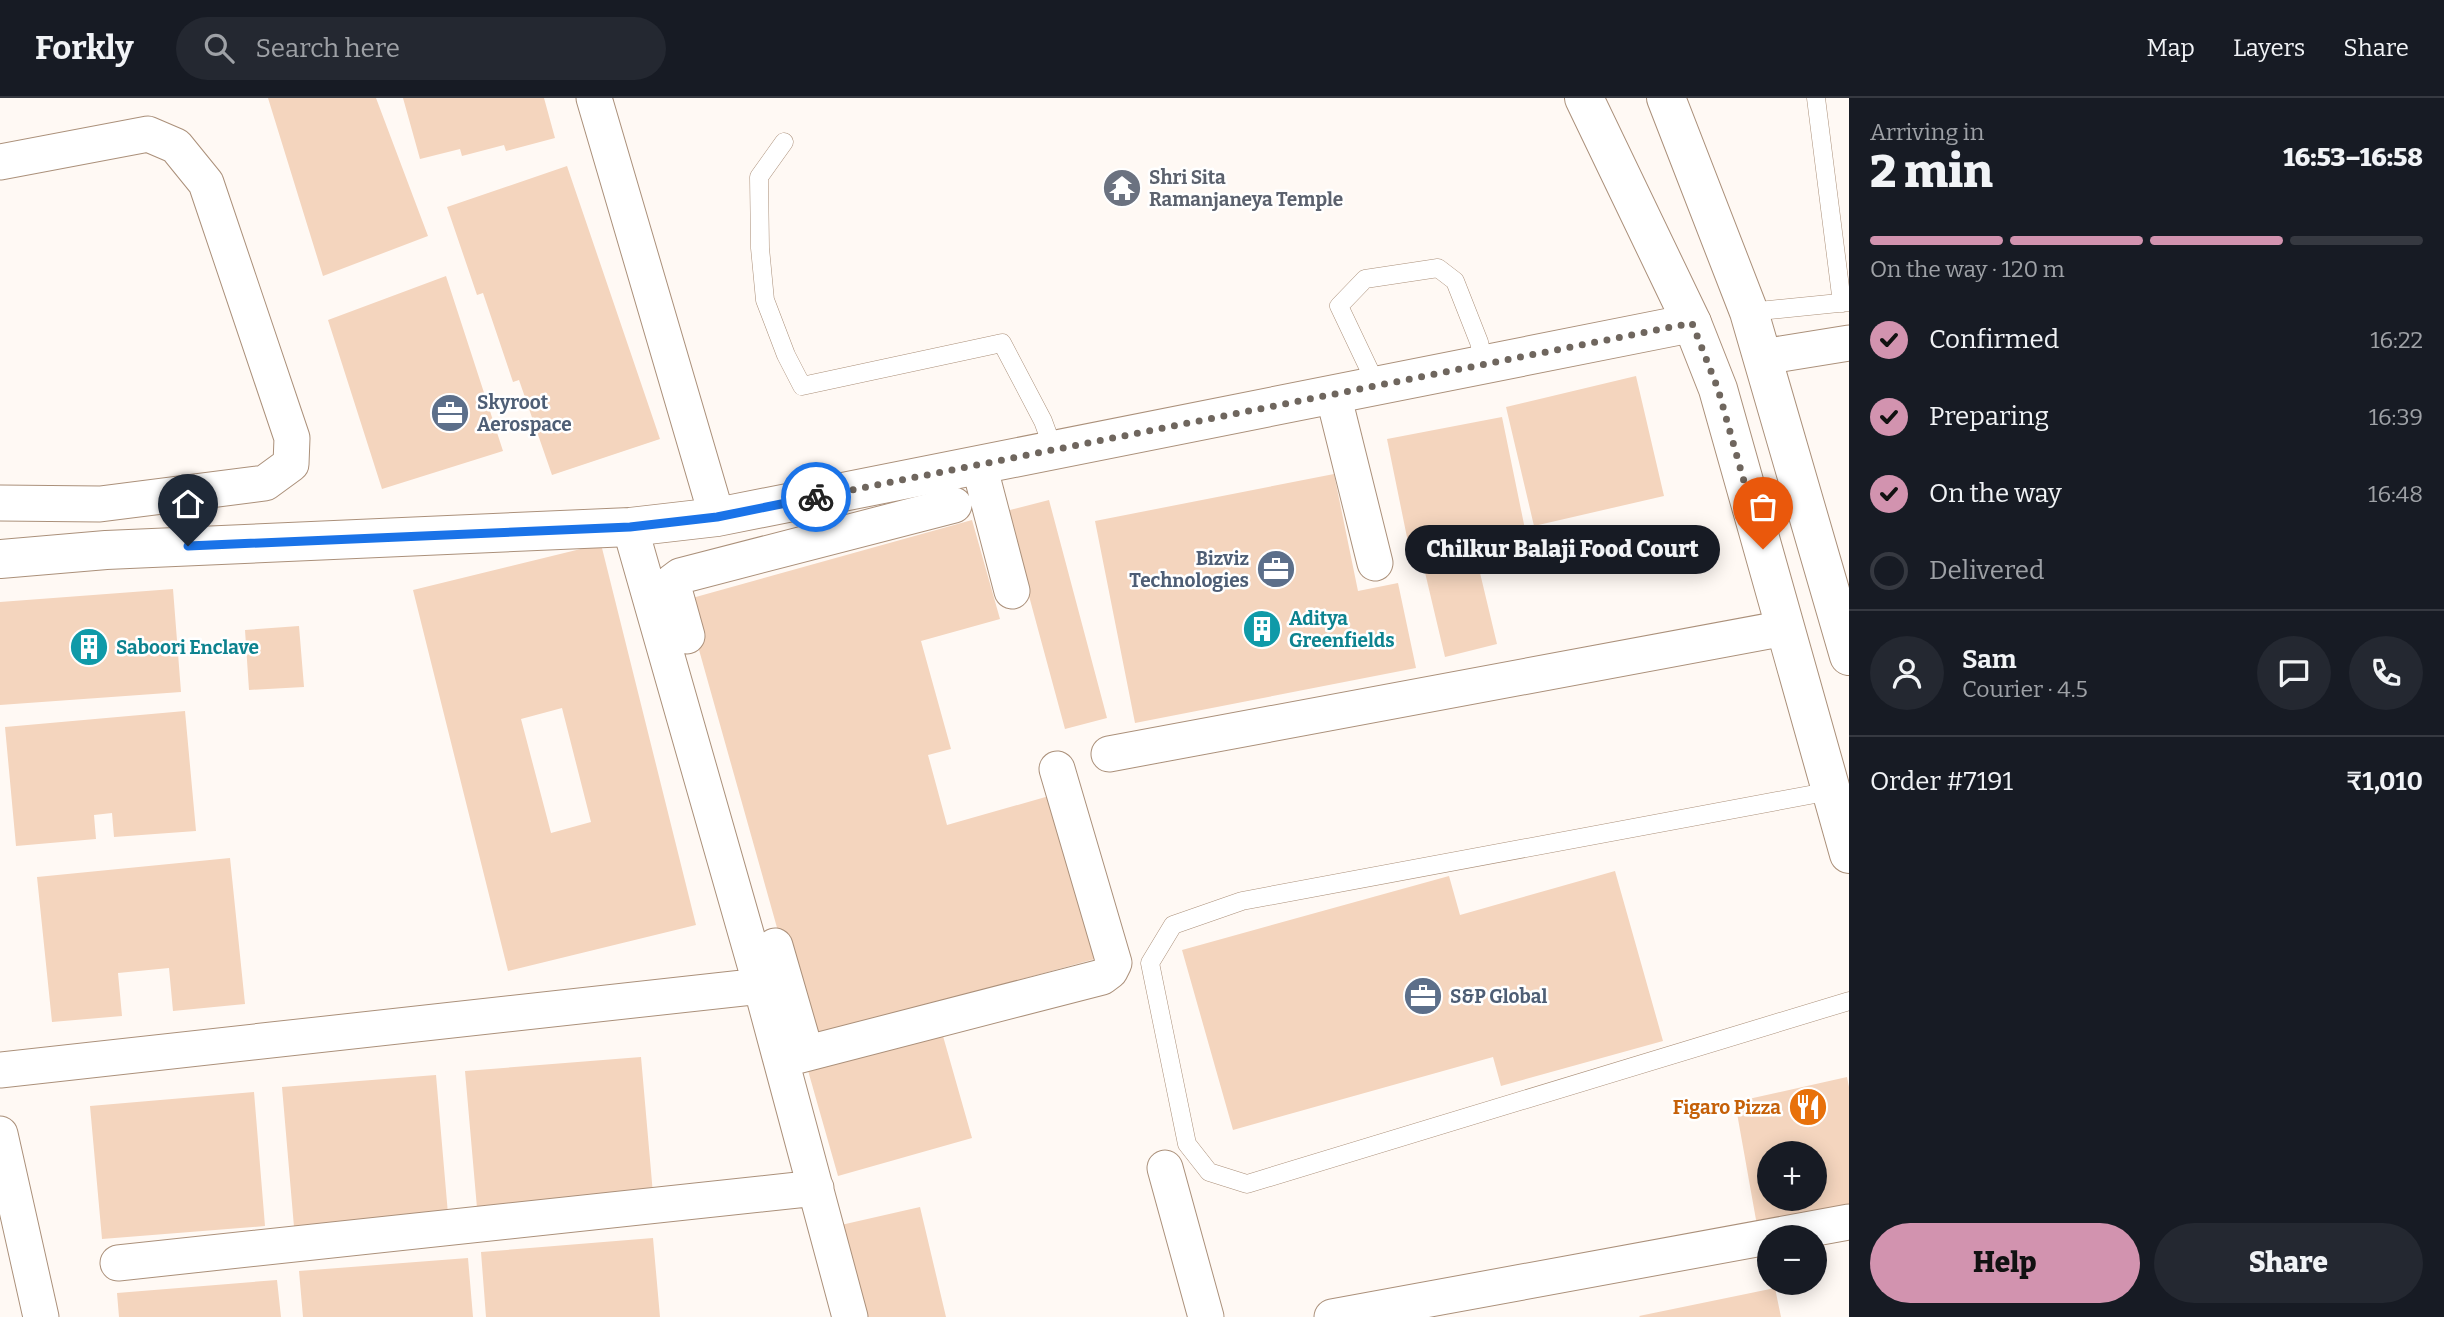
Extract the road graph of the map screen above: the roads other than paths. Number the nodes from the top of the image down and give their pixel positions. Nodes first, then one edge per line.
1 (593, 98) edge
2 (1584, 98) edge
3 (1666, 98) edge
4 (1816, 98) edge
5 (784, 142) dead end
6 (0, 162) edge
7 (1846, 303) edge
8 (1749, 312) junction
9 (1692, 323) junction
10 (1849, 343) edge
11 (1762, 357) junction
12 (1484, 364) junction
13 (1377, 386) junction
14 (1333, 394) junction
15 (1054, 451) junction
16 (979, 465) junction
17 (0, 503) edge
18 (100, 504) junction
19 (954, 505) dead end
20 (717, 517) junction
21 (630, 527) junction
22 (106, 550) junction
23 (0, 559) edge
24 (1375, 563) dead end
25 (1012, 591) dead end
26 (1785, 628) junction
27 (1847, 642) edge
28 (1109, 754) dead end
29 (1057, 769) dead end
30 (1831, 791) junction
31 (1849, 854) edge
32 (761, 986) junction
33 (1849, 1001) edge
34 (793, 1056) junction
35 (0, 1070) edge
36 (0, 1134) edge
37 (1165, 1168) dead end
38 (816, 1188) junction
39 (1849, 1222) edge
40 (118, 1263) dead end
41 (41, 1317) edge
42 (850, 1317) edge
43 (1206, 1317) edge
44 (1332, 1317) edge

1 - 20 street
2 - 9 street
3 - 8 street
4 - 7 lane
5 - 15 lane
6 - 18 street
7 - 8 lane
8 - 11 street
9 - 12 street
9 - 26 street
10 - 11 street
11 - 27 street
12 - 13 street
12 - 13 lane
13 - 14 street
14 - 15 street
14 - 24 street
15 - 16 street
16 - 20 street
16 - 25 street
17 - 18 street
18 - 22 street
19 - 34 street
20 - 21 street
21 - 22 street
21 - 32 street
22 - 23 street
26 - 28 street
26 - 30 street
29 - 34 street
30 - 31 street
30 - 33 lane
32 - 34 street
32 - 35 street
34 - 38 street
36 - 41 street
37 - 43 street
38 - 40 street
38 - 42 street
39 - 44 street

